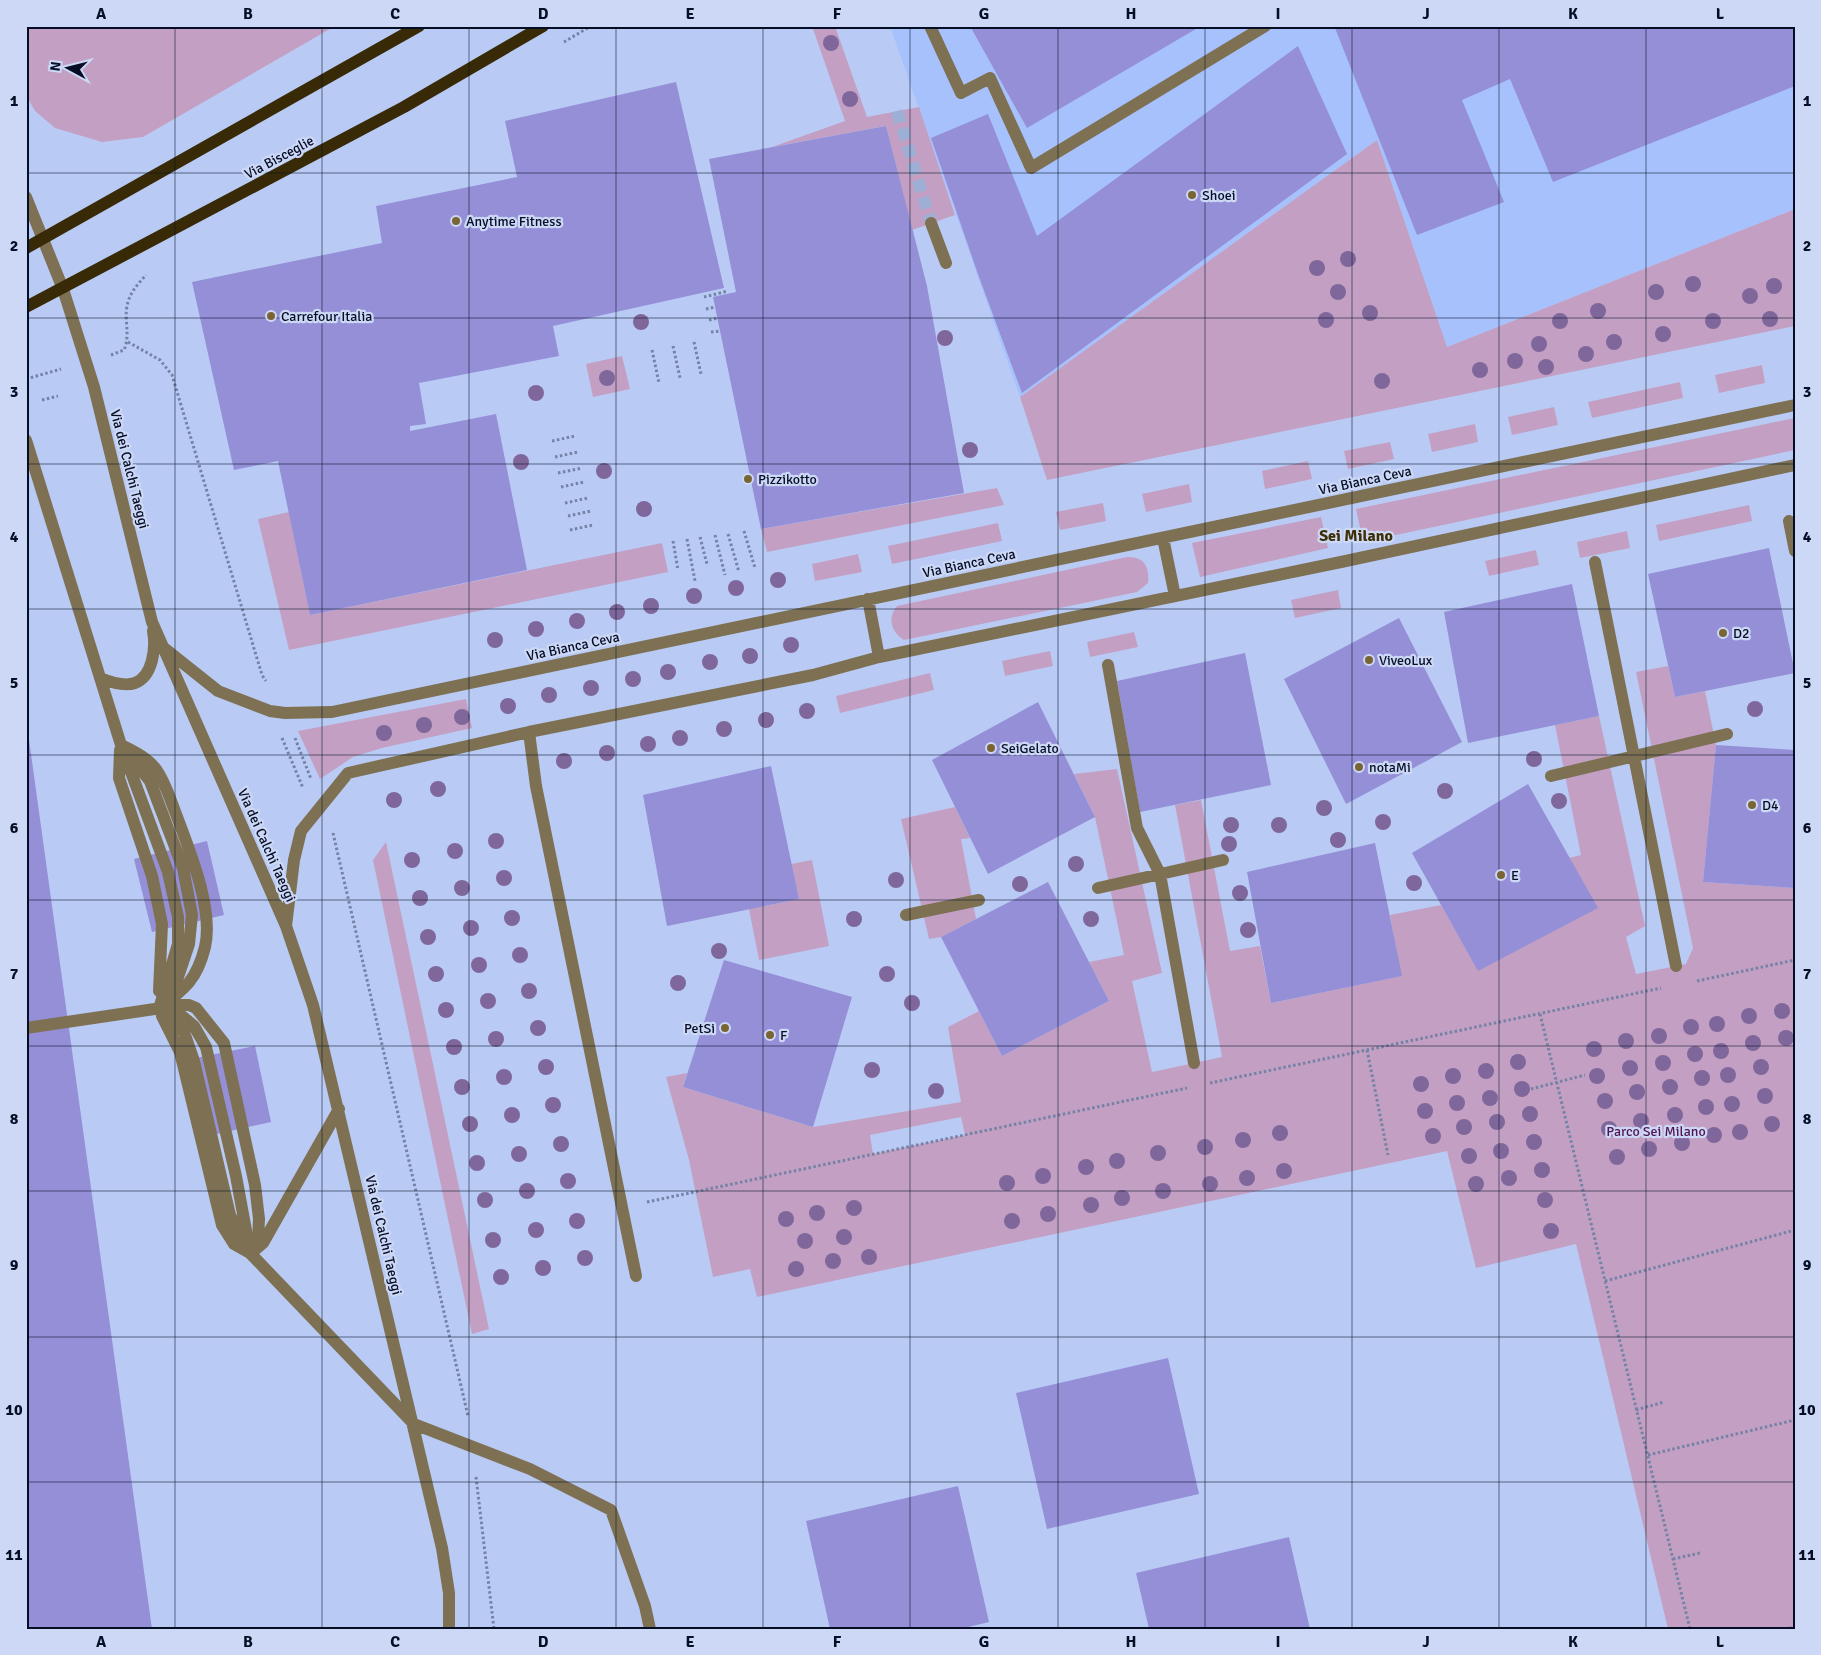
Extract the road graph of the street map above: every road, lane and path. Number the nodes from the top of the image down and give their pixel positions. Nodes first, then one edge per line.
1 (419, 26) edge
2 (543, 26) edge
3 (930, 26) edge
4 (1265, 26) edge
5 (26, 197) edge
6 (931, 223) tunnel mouth
7 (44, 239) junction
8 (26, 248) edge
9 (946, 263) dead end
10 (63, 289) junction
11 (728, 291) dead end
12 (704, 297) dead end
13 (26, 307) edge
14 (715, 307) dead end
15 (706, 309) dead end
16 (718, 318) dead end
17 (709, 320) dead end
18 (720, 331) dead end
19 (712, 332) dead end
20 (128, 342) dead end
21 (694, 342) dead end
22 (673, 346) dead end
23 (652, 350) dead end
24 (53, 371) dead end
25 (701, 374) dead end
26 (680, 378) dead end
27 (26, 379) edge
28 (659, 383) dead end
29 (58, 396) dead end
30 (42, 400) dead end
31 (1795, 405) edge
32 (575, 436) dead end
33 (26, 440) edge
34 (552, 441) dead end
35 (578, 452) dead end
36 (555, 457) dead end
37 (32, 464) junction
38 (1795, 465) edge
39 (582, 468) dead end
40 (558, 473) dead end
41 (26, 480) edge
42 (584, 482) dead end
43 (561, 487) dead end
44 (588, 498) dead end
45 (565, 503) dead end
46 (591, 512) dead end
47 (568, 516) dead end
48 (1789, 521) dead end
49 (593, 525) dead end
50 (570, 530) dead end
51 (744, 531) dead end
52 (728, 534) dead end
53 (715, 536) dead end
54 (700, 537) dead end
55 (1163, 538) junction
56 (687, 539) dead end
57 (673, 541) dead end
58 (1795, 551) edge
59 (1595, 562) dead end
60 (707, 564) dead end
61 (755, 568) dead end
62 (678, 570) dead end
63 (739, 572) dead end
64 (726, 575) dead end
65 (695, 581) dead end
66 (1175, 596) junction
67 (868, 599) junction
68 (152, 622) junction
69 (164, 648) junction
70 (879, 657) junction
71 (1108, 665) dead end
72 (262, 675) dead end
73 (100, 678) junction
74 (528, 732) junction
75 (1727, 734) dead end
76 (280, 735) dead end
77 (294, 735) dead end
78 (121, 745) junction
79 (1634, 756) junction
80 (1550, 776) dead end
81 (314, 787) dead end
82 (307, 796) dead end
83 (329, 824) dead end
84 (1218, 861) dead end
85 (1160, 874) junction
86 (1104, 887) dead end
87 (976, 901) dead end
88 (906, 914) dead end
89 (286, 926) junction
90 (1676, 966) dead end
91 (159, 1008) junction
92 (1540, 1014) dead end
93 (26, 1028) edge
94 (1367, 1050) dead end
95 (1194, 1063) dead end
96 (1585, 1075) dead end
97 (1557, 1083) junction
98 (1531, 1089) dead end
99 (339, 1110) junction
100 (1388, 1155) dead end
101 (1795, 1230) edge
102 (250, 1254) junction
103 (636, 1276) dead end
104 (1605, 1281) junction
105 (1664, 1402) dead end
106 (1636, 1410) junction
107 (469, 1419) dead end
108 (1795, 1420) edge
109 (414, 1424) junction
110 (1648, 1455) junction
111 (476, 1470) dead end
112 (1700, 1553) dead end
113 (1673, 1559) junction
114 (1795, 1627) edge
115 (449, 1629) edge
116 (494, 1629) edge
117 (650, 1629) edge
118 (1690, 1629) edge
119 (1786, 1629) edge

1 - 7 main road
2 - 10 main road, Via Bisceglie
3 - 4 street
5 - 7 street, Via dei Calchi Taeggi
6 - 9 street
7 - 8 main road
7 - 10 street, Via dei Calchi Taeggi
10 - 13 main road, Via Bisceglie
10 - 68 street, Via dei Calchi Taeggi
11 - 12 path
14 - 15 path
16 - 17 path
18 - 19 path
20 - 72 path
21 - 25 path
22 - 26 path
23 - 28 path
24 - 27 path
29 - 30 path
31 - 55 street, Via Bianca Ceva
32 - 34 path
33 - 37 street
35 - 36 path
37 - 41 street
37 - 73 street
38 - 66 street
39 - 40 path
42 - 43 path
44 - 45 path
46 - 47 path
48 - 58 street
49 - 50 path
51 - 61 path
52 - 63 path
53 - 64 path
54 - 60 path
55 - 66 street
55 - 67 street, Via Bianca Ceva
56 - 65 path
57 - 62 path
59 - 79 street
66 - 70 street
67 - 69 street, Via Bianca Ceva
67 - 70 street
68 - 69 street, Via dei Calchi Taeggi
68 - 73 street
69 - 89 street, Via dei Calchi Taeggi
70 - 74 street
71 - 85 street
73 - 78 street
74 - 89 street
74 - 103 street
75 - 79 street
76 - 82 path
77 - 81 path
78 - 91 street
78 - 91 street
79 - 80 street
79 - 90 street
83 - 107 path
84 - 85 street
85 - 86 street
85 - 95 street
87 - 88 street
89 - 99 street, Via dei Calchi Taeggi
91 - 93 street
91 - 102 street
91 - 102 street
91 - 102 street
92 - 97 path
94 - 100 path
96 - 97 path
97 - 98 path
97 - 104 path
99 - 102 street
99 - 109 street, Via dei Calchi Taeggi
101 - 104 path
102 - 109 street
104 - 106 path
105 - 106 path
106 - 110 path
108 - 110 path
109 - 115 street, Via dei Calchi Taeggi
109 - 117 street
110 - 113 path
111 - 116 path
112 - 113 path
113 - 118 path
114 - 119 path

